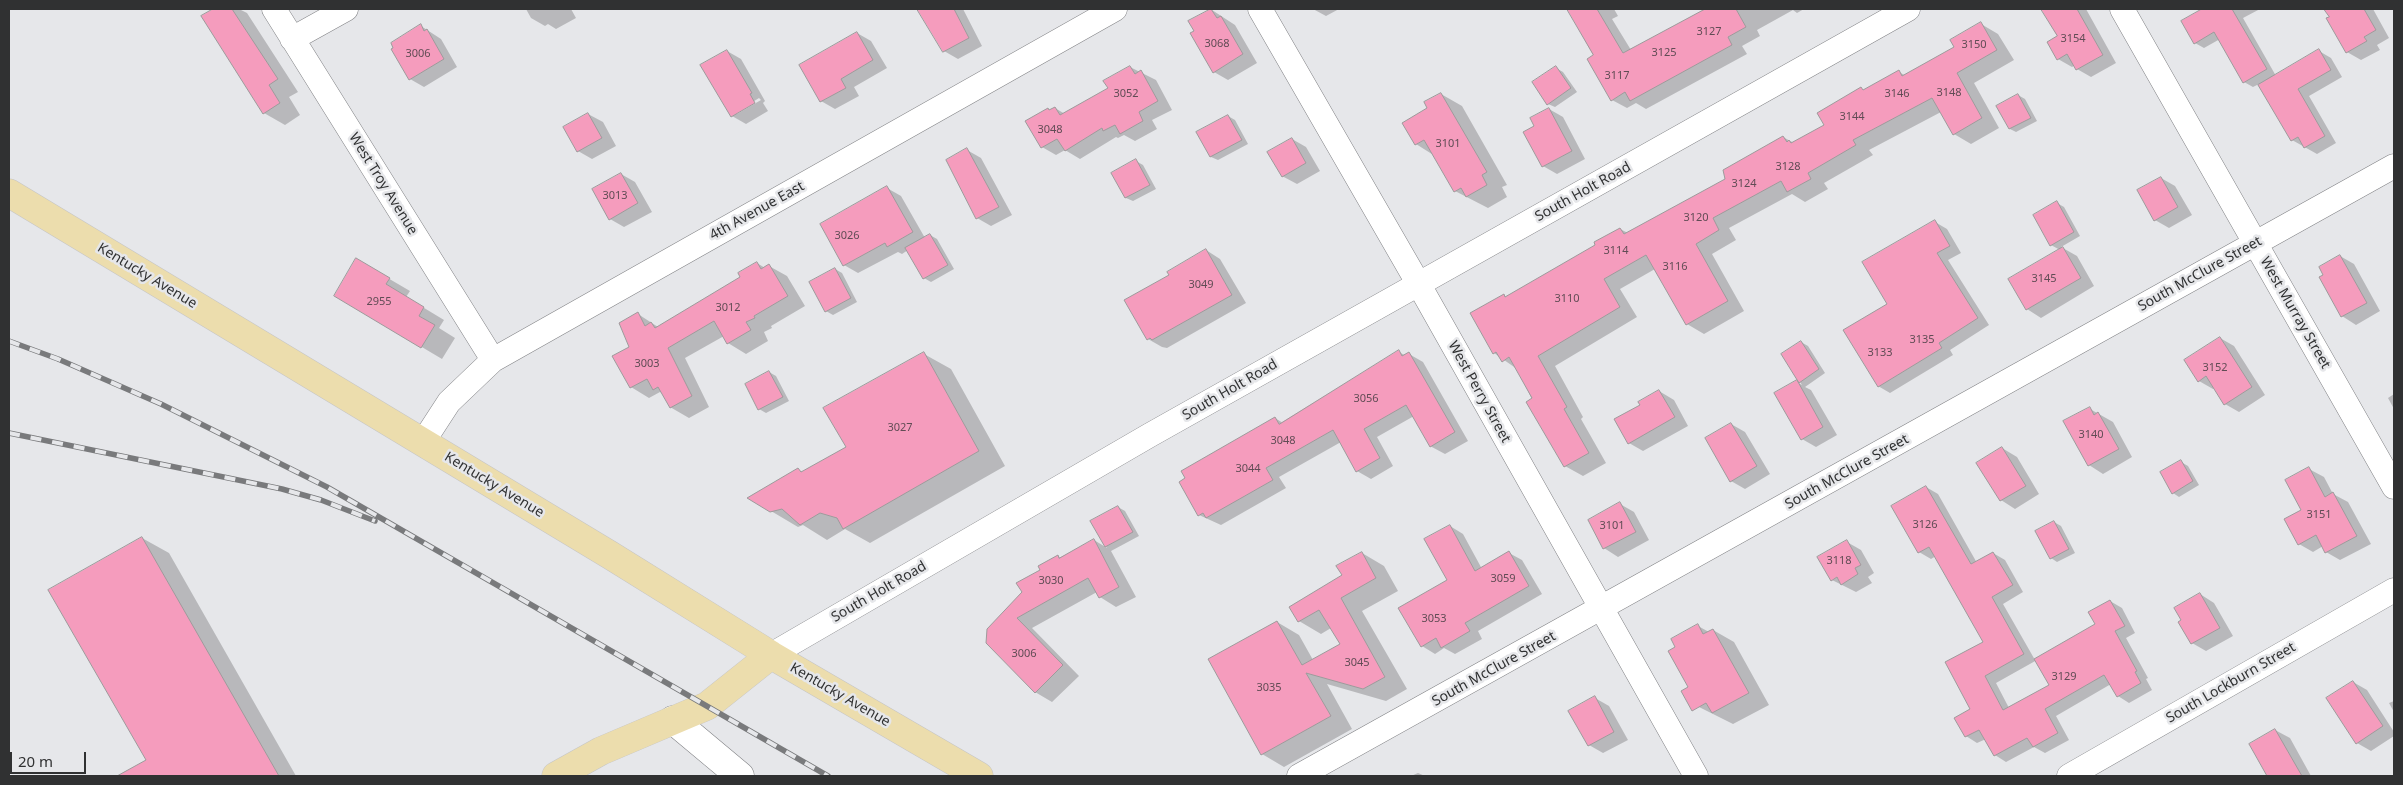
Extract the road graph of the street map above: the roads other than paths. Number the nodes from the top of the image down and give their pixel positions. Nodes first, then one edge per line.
1 (274, 9) edge
2 (346, 9) edge
3 (1115, 9) edge
4 (1260, 9) edge
5 (1908, 9) edge
6 (2122, 9) edge
7 (292, 39) junction
8 (2394, 166) edge
9 (9, 193) edge
10 (2256, 243) junction
11 (1418, 283) junction
12 (493, 360) junction
13 (423, 442) junction
14 (2394, 487) edge
15 (2394, 590) edge
16 (1601, 609) junction
17 (771, 655) junction
18 (673, 720) junction
19 (556, 776) edge
20 (740, 776) edge
21 (979, 776) edge
22 (1299, 776) edge
23 (1696, 776) edge
24 (2068, 776) edge

1 - 7 street, West Troy Avenue
2 - 7 street
3 - 12 street, 4th Avenue East
4 - 11 street, West Perry Street
5 - 11 street, South Holt Road
6 - 10 street, West Murray Street
7 - 12 street, West Troy Avenue
8 - 10 street, South McClure Street
9 - 13 main road, Kentucky Avenue
10 - 14 street, West Murray Street
10 - 16 street, South McClure Street
11 - 16 street, West Perry Street
11 - 17 street, South Holt Road
12 - 13 street, 4th Avenue East
13 - 17 main road, Kentucky Avenue
15 - 24 street, South Lockburn Street
16 - 22 street, South McClure Street
16 - 23 street, West Perry Street
17 - 18 main road, South Holt Road
17 - 21 main road, Kentucky Avenue
18 - 19 main road, South Holt Road
18 - 20 street

